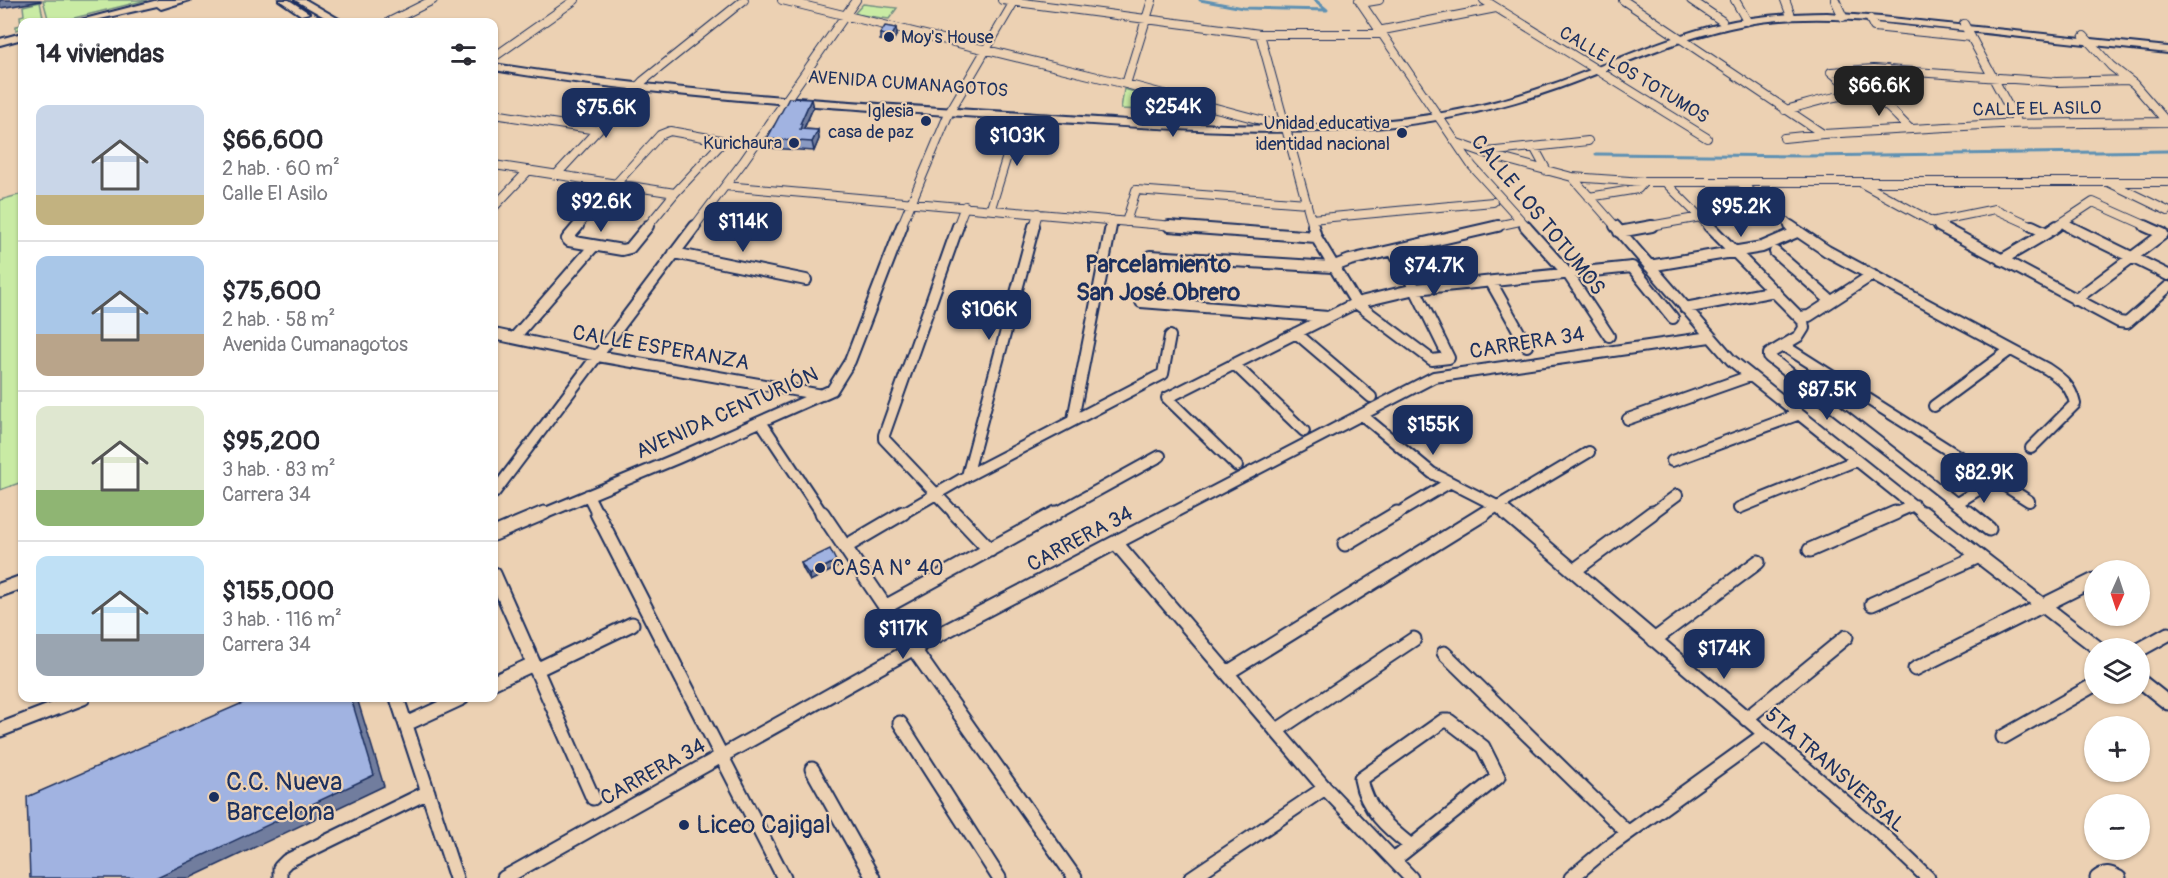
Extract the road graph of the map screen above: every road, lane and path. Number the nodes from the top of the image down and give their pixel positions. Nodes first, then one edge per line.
1 (169, 0) edge
2 (186, 0) edge
3 (283, 0) edge
4 (299, 0) edge
5 (433, 0) edge
6 (575, 0) edge
7 (744, 0) edge
8 (782, 0) edge
9 (856, 0) edge
10 (1002, 0) edge
11 (1152, 0) edge
12 (1379, 0) edge
13 (1484, 0) edge
14 (1623, 0) edge
15 (1691, 0) edge
16 (1735, 0) edge
17 (1785, 0) edge
18 (1835, 0) edge
19 (1014, 1) edge
20 (1360, 2) edge
21 (1496, 8) junction
22 (1790, 14) junction
23 (845, 15) junction
24 (1842, 15) junction
25 (95, 18) edge
26 (112, 18) edge
27 (312, 18) edge
28 (332, 18) edge
29 (397, 18) edge
30 (1745, 19) junction
31 (1146, 20) junction
32 (1722, 21) junction
33 (1967, 30) junction
34 (1379, 32) junction
35 (1260, 34) junction
36 (1677, 37) junction
37 (2086, 39) junction
38 (18, 40) edge
39 (0, 44) edge
40 (2168, 44) edge
41 (987, 50) junction
42 (2168, 50) edge
43 (498, 56) edge
44 (498, 60) edge
45 (498, 68) edge
46 (1593, 68) junction
47 (1886, 69) junction
48 (1992, 76) junction
49 (2129, 80) junction
50 (640, 84) junction
51 (1126, 84) junction
52 (1915, 90) dead end
53 (1859, 95) junction
54 (788, 96) junction
55 (951, 109) junction
56 (1785, 111) junction
57 (1436, 113) junction
58 (498, 115) edge
59 (1019, 117) junction
60 (1268, 122) junction
61 (2168, 122) edge
62 (2018, 124) junction
63 (1285, 126) junction
64 (1909, 128) junction
65 (597, 130) junction
66 (1823, 134) junction
67 (1707, 138) dead end
68 (1784, 138) dead end
69 (1588, 141) dead end
70 (1457, 143) junction
71 (1534, 147) junction
72 (1484, 153) junction
73 (498, 166) edge
74 (529, 170) junction
75 (1547, 171) junction
76 (556, 175) junction
77 (1572, 177) junction
78 (1644, 182) junction
79 (2107, 182) junction
80 (2168, 182) edge
81 (1666, 183) junction
82 (1742, 183) junction
83 (616, 184) junction
84 (1863, 184) junction
85 (725, 186) junction
86 (675, 193) junction
87 (1589, 197) junction
88 (911, 201) junction
89 (1493, 202) dead end
90 (498, 203) edge
91 (1306, 203) junction
92 (965, 206) junction
93 (990, 208) junction
94 (2168, 211) edge
95 (1038, 213) junction
96 (1701, 218) junction
97 (1311, 219) junction
98 (1112, 220) junction
99 (1520, 221) junction
100 (1126, 222) junction
101 (1930, 222) junction
102 (2062, 223) junction
103 (1619, 232) junction
104 (1797, 232) junction
105 (2047, 233) junction
106 (2165, 235) edge
107 (1316, 237) junction
108 (594, 246) junction
109 (1393, 251) junction
110 (1775, 252) dead end
111 (674, 253) junction
112 (1736, 253) junction
113 (1150, 256) dead end
114 (2132, 257) junction
115 (2001, 260) junction
116 (1649, 266) junction
117 (1332, 267) junction
118 (1568, 274) junction
119 (1872, 275) junction
120 (2168, 275) edge
121 (806, 280) dead end
122 (1491, 282) junction
123 (2168, 287) edge
124 (1415, 289) junction
125 (1775, 291) junction
126 (2075, 300) junction
127 (1831, 301) junction
128 (1142, 302) dead end
129 (1356, 303) junction
130 (1685, 308) junction
131 (1328, 317) junction
132 (1800, 317) junction
133 (1673, 318) dead end
134 (1296, 333) junction
135 (498, 336) edge
136 (1170, 336) dead end
137 (1609, 336) dead end
138 (1710, 337) junction
139 (514, 338) junction
140 (1527, 346) dead end
141 (1784, 346) junction
142 (2010, 350) junction
143 (598, 356) junction
144 (1234, 364) junction
145 (1750, 376) junction
146 (822, 395) junction
147 (1371, 397) dead end
148 (1934, 406) dead end
149 (1362, 415) junction
150 (1797, 415) junction
151 (1073, 419) junction
152 (1628, 419) dead end
153 (761, 422) junction
154 (1304, 431) dead end
155 (2031, 448) dead end
156 (1589, 452) dead end
157 (1160, 456) dead end
158 (1672, 461) dead end
159 (1855, 461) junction
160 (1237, 466) dead end
161 (967, 476) junction
162 (1996, 479) junction
163 (1449, 483) junction
164 (498, 488) edge
165 (937, 493) junction
166 (588, 495) junction
167 (1677, 495) dead end
168 (2029, 501) dead end
169 (1957, 504) junction
170 (1914, 505) junction
171 (1497, 506) junction
172 (1739, 508) dead end
173 (1989, 528) dead end
174 (498, 532) edge
175 (1116, 543) junction
176 (1345, 544) dead end
177 (845, 547) junction
178 (990, 550) junction
179 (1810, 550) dead end
180 (1977, 556) junction
181 (1758, 562) dead end
182 (1575, 570) junction
183 (18, 583) edge
184 (498, 583) edge
185 (2084, 585) edge
186 (0, 590) edge
187 (1872, 604) dead end
188 (2043, 606) junction
189 (885, 607) junction
190 (632, 624) dead end
191 (2168, 634) edge
192 (1846, 637) dead end
193 (2085, 638) edge
194 (1414, 639) dead end
195 (1654, 640) junction
196 (2150, 644) edge
197 (914, 648) junction
198 (1444, 653) dead end
199 (534, 667) junction
200 (1915, 669) dead end
201 (1227, 673) junction
202 (498, 680) edge
203 (2150, 689) edge
204 (2084, 691) edge
205 (73, 702) edge
206 (398, 702) edge
207 (453, 702) edge
208 (2168, 703) edge
209 (1746, 719) junction
210 (900, 723) dead end
211 (406, 724) junction
212 (0, 730) edge
213 (1276, 731) junction
214 (1764, 735) junction
215 (2003, 737) dead end
216 (721, 756) junction
217 (812, 769) dead end
218 (1325, 788) junction
219 (428, 792) junction
220 (593, 798) dead end
221 (1628, 833) junction
222 (1411, 846) junction
223 (1394, 860) junction
224 (280, 878) edge
225 (456, 878) edge
226 (504, 878) edge
227 (784, 878) edge
228 (873, 878) edge
229 (999, 878) edge
230 (1075, 878) edge
231 (1191, 878) edge
232 (1411, 878) edge
233 (1571, 878) edge
234 (1928, 878) edge
235 (2097, 878) edge
236 (2119, 878) edge

1 - 25 street
2 - 26 street
3 - 27 street
4 - 28 street
5 - 29 street
6 - 43 street
7 - 50 street
8 - 23 street
9 - 23 street
10 - 19 street
11 - 31 street
12 - 20 street
13 - 21 street, CALLE LOS TOTUMOS
14 - 36 street
15 - 32 street
16 - 30 street
17 - 22 street
18 - 24 street
19 - 31 street
19 - 41 street, AVENIDA CENTURIÓN
20 - 34 street, CALLE LOS TOTUMOS
21 - 34 street
21 - 46 street, CALLE LOS TOTUMOS
22 - 24 street, AVENIDA CUMANAGOTOS
22 - 30 street, AVENIDA CUMANAGOTOS
23 - 41 street
23 - 54 street
24 - 33 street, AVENIDA CUMANAGOTOS
24 - 33 street, AVENIDA CUMANAGOTOS
30 - 32 street, AVENIDA CUMANAGOTOS
30 - 36 street, AVENIDA CUMANAGOTOS
31 - 35 street
31 - 51 street
32 - 36 street, AVENIDA CUMANAGOTOS
33 - 37 street, AVENIDA CUMANAGOTOS
33 - 48 street
34 - 35 street
34 - 57 street, CALLE LOS TOTUMOS
35 - 63 street
36 - 46 street, AVENIDA CUMANAGOTOS
36 - 56 street
37 - 40 street, AVENIDA CUMANAGOTOS
37 - 42 street, AVENIDA CUMANAGOTOS
37 - 49 street
38 - 39 street
41 - 51 street
41 - 55 street, AVENIDA CENTURIÓN
44 - 50 street, AVENIDA CUMANAGOTOS
45 - 50 street, AVENIDA CUMANAGOTOS
46 - 57 street, AVENIDA CUMANAGOTOS
46 - 67 street, CALLE LOS TOTUMOS
47 - 48 street
47 - 52 street
47 - 53 street
48 - 49 street
48 - 62 street
49 - 61 street
50 - 54 street, AVENIDA CUMANAGOTOS
50 - 65 street
51 - 60 street
53 - 56 street
53 - 64 street
54 - 55 street, AVENIDA CUMANAGOTOS
54 - 85 street
55 - 59 street, AVENIDA CUMANAGOTOS
55 - 60 street, AVENIDA CUMANAGOTOS
55 - 88 street, AVENIDA CENTURIÓN
56 - 66 street
57 - 63 street, AVENIDA CUMANAGOTOS
57 - 70 street, CALLE LOS TOTUMOS
58 - 65 street
59 - 63 street, AVENIDA CUMANAGOTOS
59 - 93 street
60 - 63 street, AVENIDA CUMANAGOTOS
61 - 62 street, CALLE EL ASILO
62 - 64 street, CALLE EL ASILO
63 - 91 street
64 - 66 street, CALLE EL ASILO
65 - 76 street
66 - 68 street, CALLE EL ASILO
69 - 71 street
70 - 72 street
70 - 99 street, CALLE LOS TOTUMOS
71 - 72 street
71 - 75 street
72 - 75 street
73 - 74 street
74 - 76 street
74 - 90 street
75 - 77 street
76 - 83 street
77 - 78 street
77 - 87 street
78 - 81 street
78 - 87 street
79 - 80 street
79 - 84 street
79 - 94 street
81 - 82 street
81 - 96 street
82 - 84 street
82 - 104 street
83 - 86 street
83 - 86 street
83 - 108 street
84 - 101 street
85 - 88 street
85 - 111 street
86 - 108 street
87 - 103 street
88 - 92 street
88 - 146 street, AVENIDA CENTURIÓN
89 - 97 street
91 - 97 street
91 - 100 street
92 - 93 street
92 - 165 street
93 - 95 street
95 - 98 street
95 - 161 street
96 - 103 street
96 - 112 street
97 - 107 street
98 - 100 street
98 - 151 street
99 - 109 street
99 - 118 street, CALLE LOS TOTUMOS
100 - 107 street
101 - 105 street
101 - 115 street
102 - 105 street
102 - 106 street
102 - 114 street
103 - 116 street
104 - 112 street
104 - 119 street
105 - 115 street
106 - 114 street
107 - 117 street
108 - 139 street
109 - 117 street
109 - 124 street
110 - 127 street
111 - 121 street
111 - 143 street
112 - 116 street
112 - 125 street
113 - 117 street
114 - 120 street
114 - 126 street
115 - 126 street
116 - 130 street
117 - 129 street
118 - 122 street
118 - 133 street
118 - 137 street, CALLE LOS TOTUMOS
119 - 127 street
119 - 142 street
122 - 124 street
122 - 140 street
123 - 126 street
124 - 129 street
124 - 129 street
125 - 130 street
125 - 132 street
127 - 132 street
128 - 131 street
129 - 131 street
130 - 138 street
131 - 134 street
132 - 141 street
134 - 144 street
134 - 147 street
135 - 139 street, CALLE ESPERANZA
136 - 151 street
138 - 145 street
138 - 149 street, CARRERA 34
139 - 143 street, CALLE ESPERANZA
141 - 162 street
141 - 169 street
142 - 148 street
142 - 155 street
143 - 146 street, CALLE ESPERANZA
143 - 164 street
144 - 154 street
144 - 160 street
145 - 150 street
145 - 152 street
146 - 153 street, AVENIDA CENTURIÓN
149 - 163 street, 5TA TRANSVERSAL
149 - 175 street, CARRERA 34
150 - 158 street
150 - 159 street
151 - 161 street
153 - 166 street, AVENIDA CENTURIÓN
153 - 177 street
156 - 171 street
157 - 178 street
159 - 170 street
159 - 172 street
161 - 165 street
162 - 168 street
162 - 169 street
163 - 171 street, 5TA TRANSVERSAL
163 - 176 street
165 - 177 street
165 - 178 street
166 - 174 street, AVENIDA CENTURIÓN
166 - 216 street
167 - 182 street
169 - 173 street
170 - 179 street
170 - 180 street
171 - 182 street, 5TA TRANSVERSAL
171 - 201 street
175 - 197 street, CARRERA 34
175 - 201 street
177 - 189 street
178 - 189 street
180 - 187 street
180 - 188 street
181 - 195 street
182 - 195 street, 5TA TRANSVERSAL
183 - 186 street
184 - 199 street
185 - 188 street
188 - 193 street
188 - 200 street
189 - 197 street
190 - 199 street
191 - 196 street
192 - 209 street
194 - 213 street
195 - 209 street, 5TA TRANSVERSAL
197 - 216 street, CARRERA 34
197 - 230 street
198 - 221 street
199 - 202 street
199 - 220 street
201 - 213 street
203 - 208 street
204 - 215 street
205 - 212 street
206 - 211 street
207 - 211 street
209 - 214 street, 5TA TRANSVERSAL
210 - 229 street
211 - 219 street
213 - 218 street
214 - 221 street
214 - 234 street, 5TA TRANSVERSAL
216 - 226 street, CARRERA 34
216 - 227 street
217 - 228 street
218 - 223 street
218 - 231 street
219 - 224 street
219 - 225 street
221 - 233 street
222 - 222 street
222 - 223 street
223 - 232 street
235 - 236 street

